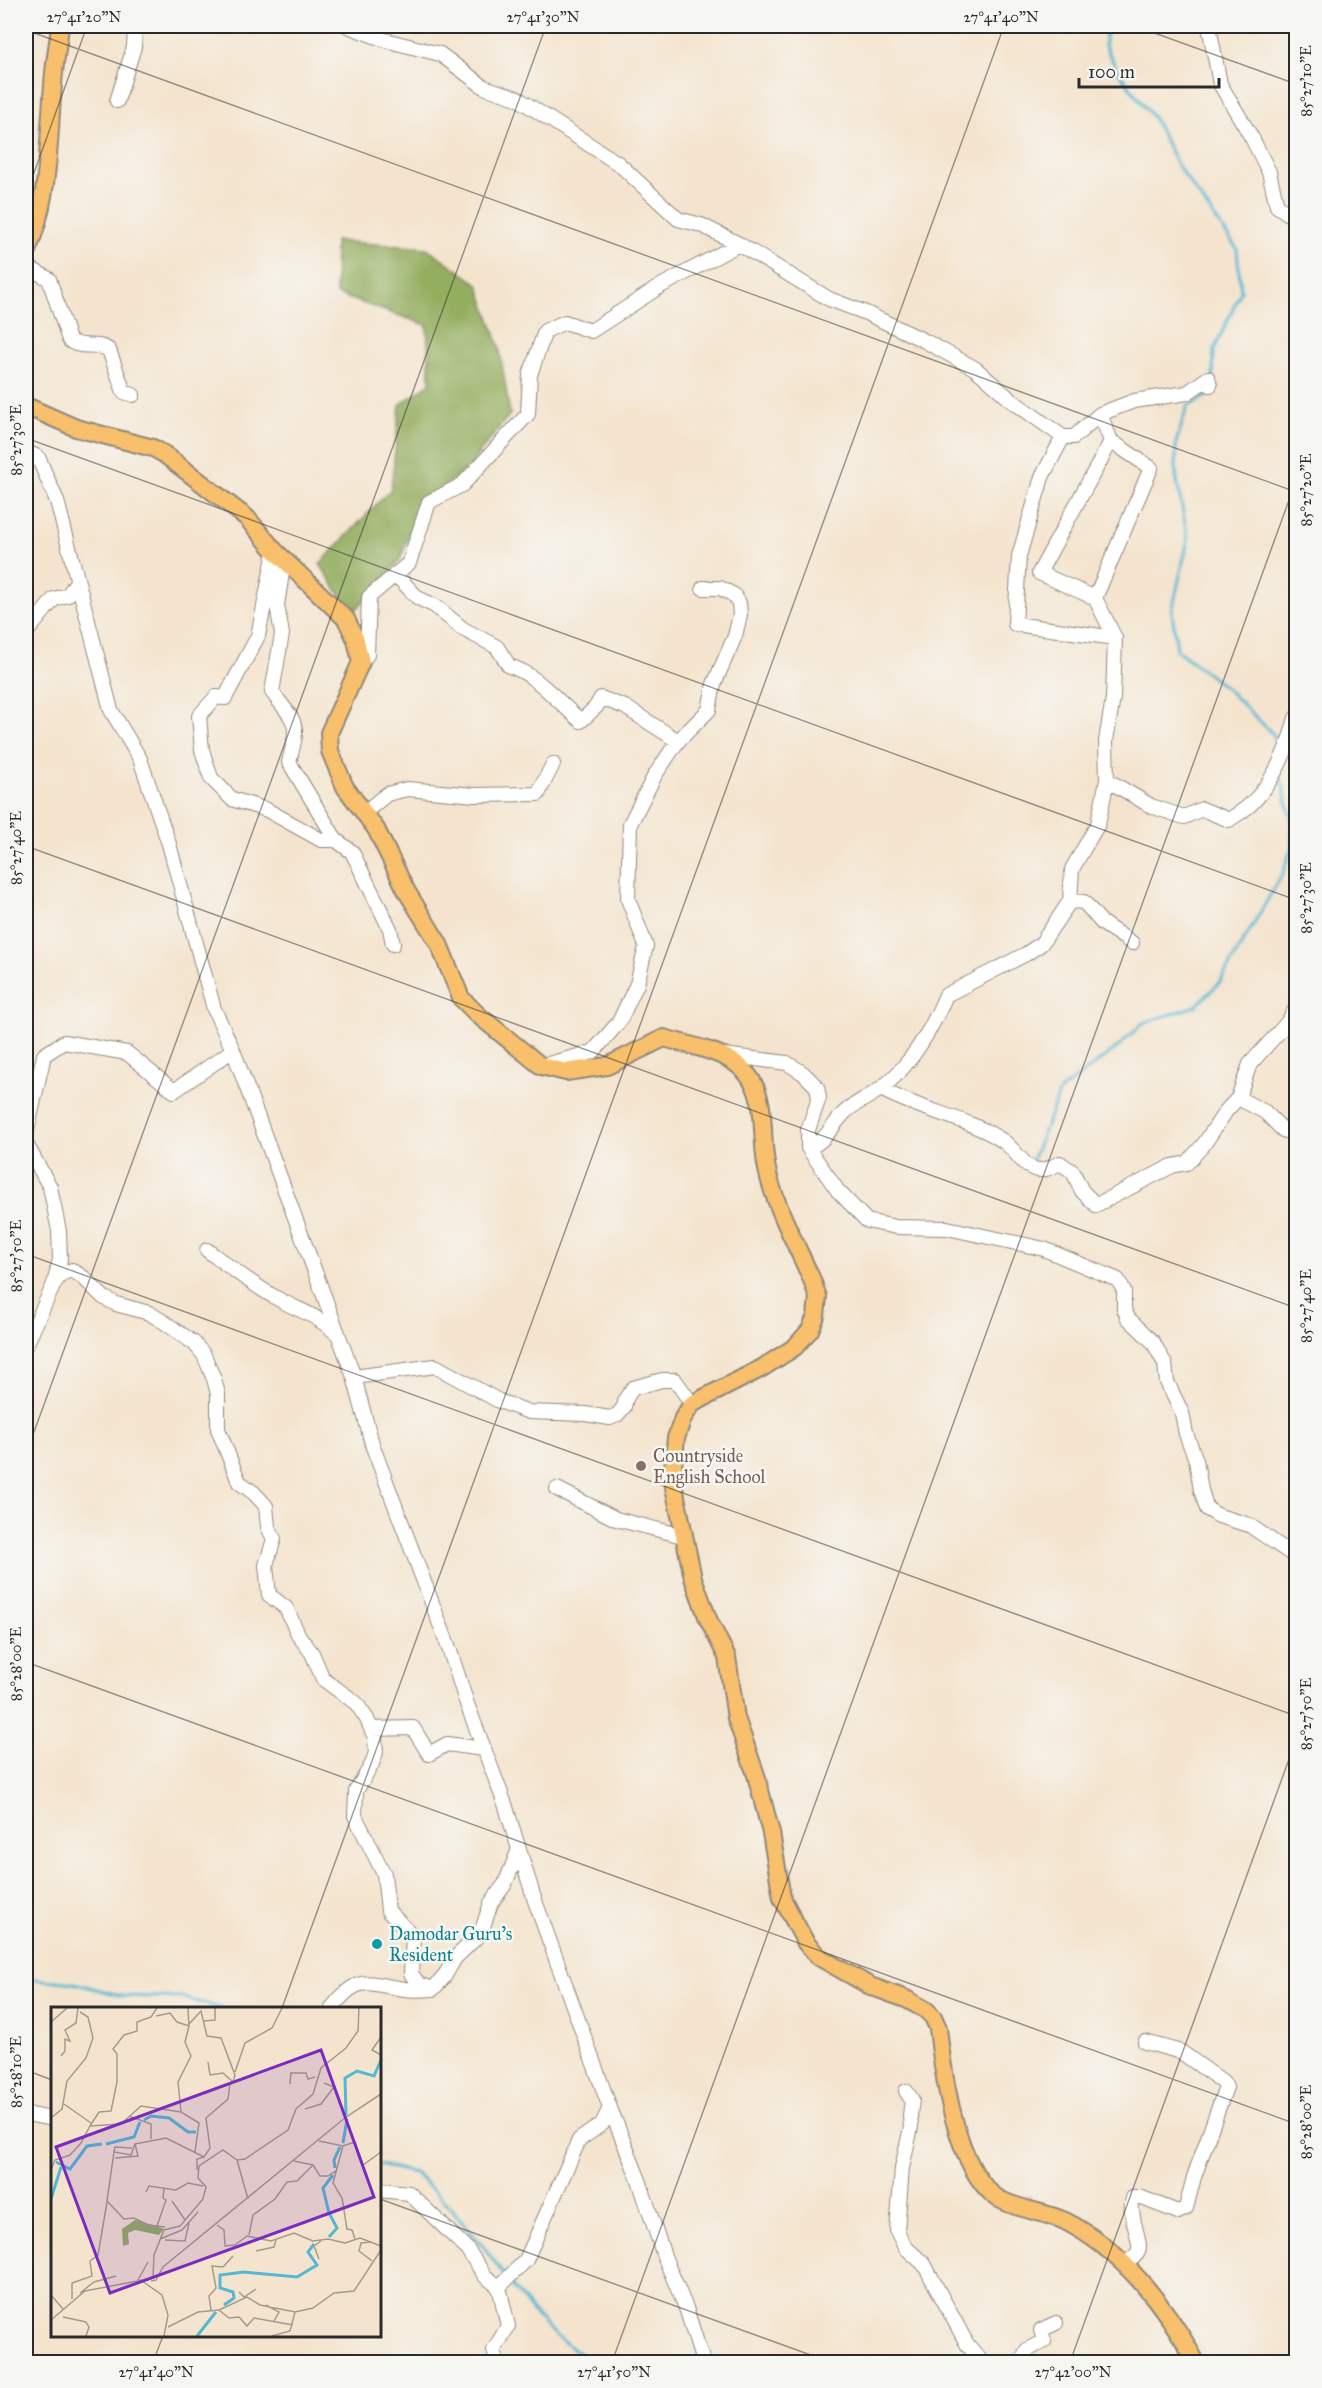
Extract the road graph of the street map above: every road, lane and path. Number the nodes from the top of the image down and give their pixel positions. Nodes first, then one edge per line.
1 (60, 26) edge
2 (135, 26) edge
3 (348, 26) edge
4 (1209, 26) edge
5 (117, 101) dead end
6 (1296, 219) edge
7 (739, 244) junction
8 (26, 254) edge
9 (26, 266) edge
10 (1210, 385) dead end
11 (133, 395) dead end
12 (26, 406) edge
13 (1100, 414) junction
14 (1063, 437) junction
15 (1111, 441) junction
16 (26, 452) edge
17 (280, 556) junction
18 (395, 574) junction
19 (77, 581) junction
20 (703, 588) dead end
21 (1095, 598) junction
22 (26, 633) edge
23 (1115, 638) junction
24 (361, 662) junction
25 (1296, 718) edge
26 (678, 741) junction
27 (553, 764) dead end
28 (1107, 780) junction
29 (365, 812) junction
30 (336, 840) junction
31 (1070, 901) junction
32 (1132, 942) dead end
33 (393, 944) dead end
34 (1296, 1008) edge
35 (233, 1050) junction
36 (722, 1055) junction
37 (541, 1066) junction
38 (881, 1089) junction
39 (1238, 1098) junction
40 (1296, 1134) edge
41 (26, 1135) edge
42 (26, 1144) edge
43 (808, 1148) junction
44 (207, 1250) dead end
45 (54, 1284) junction
46 (338, 1334) junction
47 (26, 1345) edge
48 (354, 1377) junction
49 (692, 1404) junction
50 (557, 1489) dead end
51 (683, 1536) junction
52 (1296, 1557) edge
53 (371, 1729) junction
54 (483, 1749) junction
55 (519, 1849) junction
56 (433, 1989) junction
57 (333, 2007) edge
58 (1145, 2042) dead end
59 (906, 2091) dead end
60 (610, 2108) junction
61 (26, 2114) edge
62 (51, 2119) edge
63 (381, 2190) edge
64 (1124, 2265) junction
65 (500, 2287) junction
66 (1056, 2323) dead end
67 (497, 2362) edge
68 (703, 2362) edge
69 (982, 2362) edge
70 (1021, 2362) edge
71 (1196, 2362) edge

1 - 8 main road
2 - 5 street
3 - 7 street
4 - 6 street
7 - 14 street
7 - 18 street
9 - 11 street
10 - 13 street
12 - 17 main road
13 - 14 street
13 - 15 street
14 - 23 street
15 - 21 street
15 - 21 street
16 - 19 street
17 - 24 main road
17 - 30 street
17 - 30 street
18 - 24 street
18 - 26 street
19 - 22 street
19 - 35 street
20 - 26 street
21 - 23 street
23 - 28 street
24 - 29 main road
25 - 28 street
26 - 37 street
27 - 29 street
28 - 31 street
29 - 37 main road
30 - 33 street
31 - 32 street
31 - 38 street
34 - 39 street
35 - 41 street
35 - 46 street
36 - 37 main road
36 - 43 street
36 - 49 main road
38 - 39 street
38 - 43 street
39 - 40 street
42 - 45 street
43 - 52 street
44 - 46 street
45 - 47 street
45 - 53 street
46 - 48 street
48 - 49 street
48 - 54 street
49 - 51 main road
50 - 51 street
51 - 64 main road
53 - 54 street
53 - 56 street
54 - 55 street
55 - 56 street
55 - 60 street
56 - 57 street
58 - 64 street
59 - 69 street
60 - 65 street
60 - 68 street
61 - 62 street
63 - 65 street
64 - 71 main road
65 - 67 street
66 - 70 street

